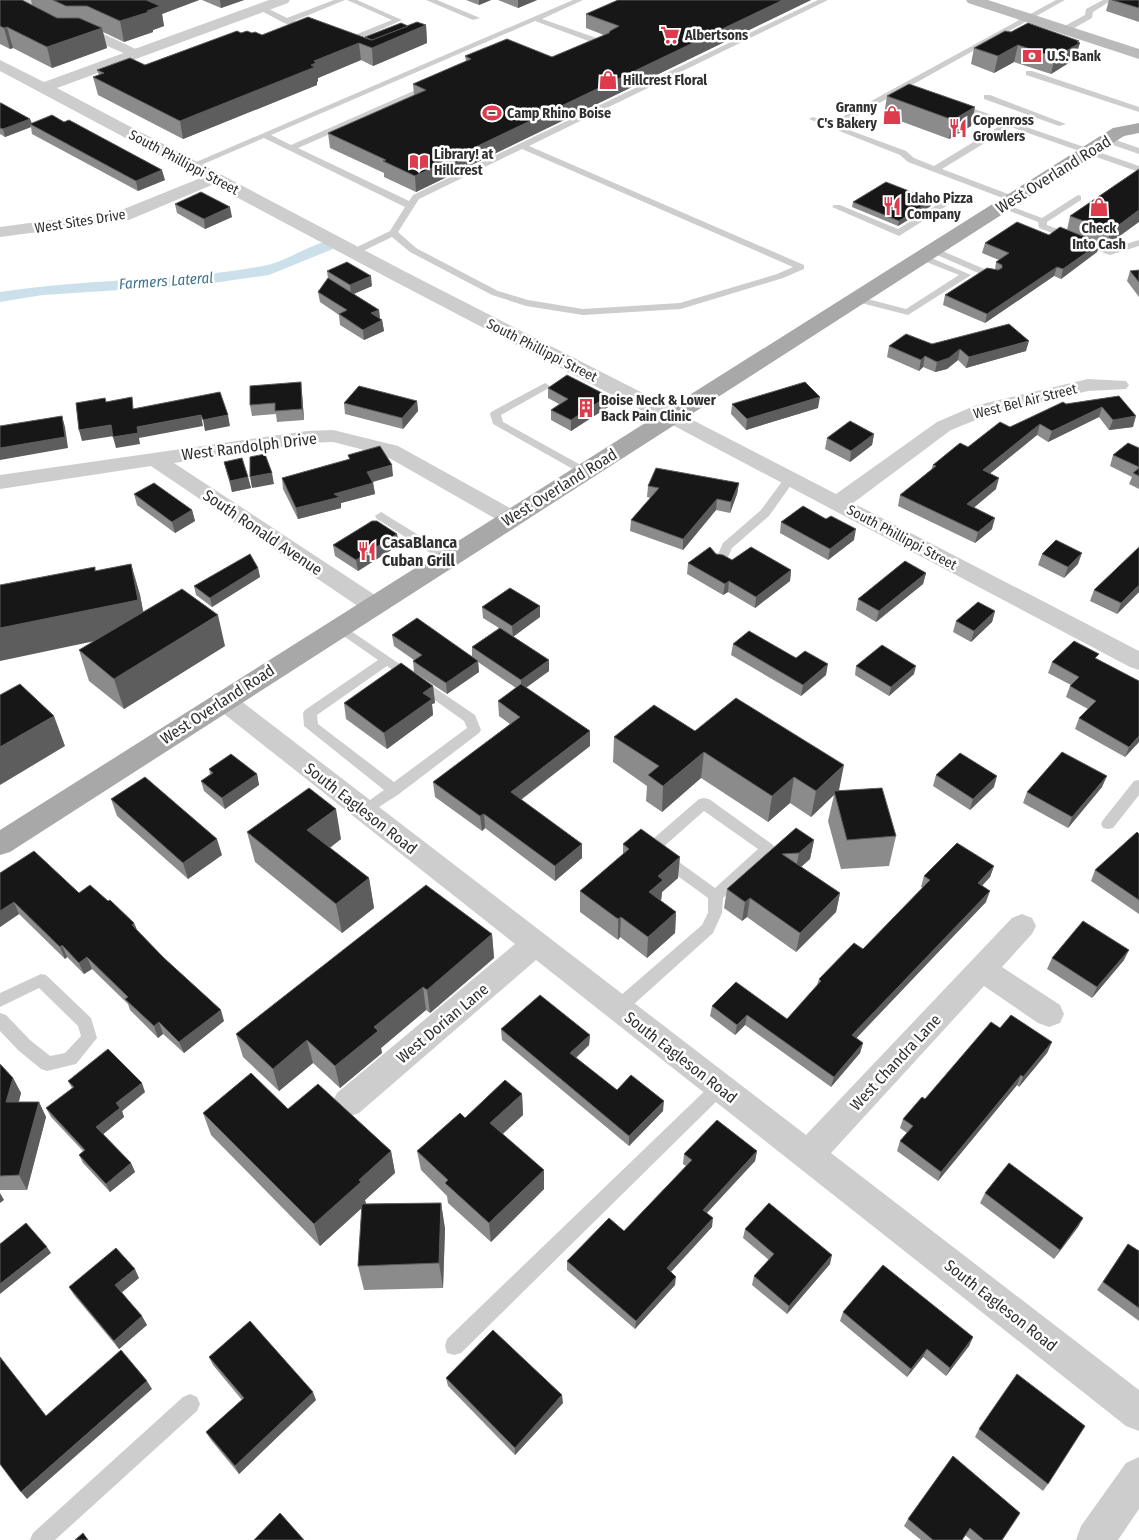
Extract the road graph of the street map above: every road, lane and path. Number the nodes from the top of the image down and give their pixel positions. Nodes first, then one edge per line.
1 (33, 0) edge
2 (282, 0) edge
3 (341, 0) edge
4 (351, 0) edge
5 (430, 0) edge
6 (579, 0) edge
7 (824, 0) edge
8 (972, 0) edge
9 (1061, 0) edge
10 (1108, 0) edge
11 (260, 8) junction
12 (476, 18) dead end
13 (536, 18) junction
14 (1028, 18) junction
15 (398, 20) junction
16 (287, 21) junction
17 (407, 24) edge
18 (1064, 30) junction
19 (319, 33) edge
20 (491, 38) junction
21 (506, 44) edge
22 (358, 48) edge
23 (596, 48) edge
24 (135, 54) junction
25 (1139, 54) edge
26 (432, 63) junction
27 (0, 65) edge
28 (440, 67) dead end
29 (1029, 73) dead end
30 (441, 82) edge
31 (43, 88) junction
32 (987, 97) dead end
33 (946, 101) edge
34 (1139, 111) edge
35 (813, 119) dead end
36 (1011, 123) junction
37 (1062, 124) dead end
38 (831, 126) junction
39 (264, 135) junction
40 (1114, 138) edge
41 (523, 146) junction
42 (291, 148) junction
43 (1139, 151) edge
44 (190, 166) junction
45 (1138, 167) edge
46 (935, 169) junction
47 (213, 178) junction
48 (953, 198) dead end
49 (1078, 198) dead end
50 (1008, 202) junction
51 (411, 206) junction
52 (837, 207) dead end
53 (1043, 221) junction
54 (0, 232) edge
55 (393, 233) junction
56 (1139, 243) edge
57 (354, 252) junction
58 (927, 254) junction
59 (994, 276) edge
60 (856, 299) junction
61 (1119, 385) dead end
62 (544, 386) dead end
63 (670, 416) junction
64 (154, 458) junction
65 (584, 472) junction
66 (790, 478) junction
67 (0, 482) edge
68 (838, 503) junction
69 (381, 516) dead end
70 (510, 518) junction
71 (447, 558) junction
72 (721, 561) edge
73 (373, 605) junction
74 (339, 627) junction
75 (1137, 657) edge
76 (387, 660) junction
77 (223, 700) junction
78 (1139, 785) edge
79 (394, 790) junction
80 (365, 811) junction
81 (1108, 824) dead end
82 (0, 844) edge
83 (716, 896) junction
84 (1022, 926) dead end
85 (536, 943) junction
86 (982, 969) junction
87 (0, 1000) edge
88 (618, 1008) junction
89 (1049, 1014) dead end
90 (0, 1020) edge
91 (720, 1087) junction
92 (348, 1103) dead end
93 (808, 1155) junction
94 (454, 1346) dead end
95 (190, 1404) dead end
96 (1139, 1413) edge
97 (1139, 1476) edge
98 (40, 1540) edge
99 (1095, 1540) edge

1 - 24 street
2 - 11 street
3 - 16 lane
4 - 15 lane
5 - 12 lane
6 - 13 lane
7 - 41 lane
8 - 14 main road
9 - 14 lane
10 - 18 lane
11 - 16 lane
11 - 24 street
13 - 20 lane
13 - 23 lane
14 - 18 main road
14 - 38 lane
15 - 17 lane
15 - 22 lane
16 - 19 lane
18 - 25 main road
20 - 21 lane
20 - 26 lane
24 - 31 street
26 - 28 lane
26 - 39 lane
27 - 31 street, South Phillippi Street
29 - 34 lane
30 - 42 lane
31 - 44 street, South Phillippi Street
32 - 37 lane
33 - 36 lane
34 - 40 main road, West Overland Road
35 - 38 lane
36 - 40 lane
36 - 46 lane
38 - 46 lane
39 - 42 lane
39 - 44 lane
40 - 43 lane
40 - 45 lane
40 - 50 main road, West Overland Road
41 - 51 lane
41 - 55 lane
42 - 51 lane
44 - 47 street, South Phillippi Street
46 - 50 lane
47 - 54 street, West Sites Drive
47 - 57 street, South Phillippi Street
48 - 52 lane
49 - 53 lane
50 - 53 lane
50 - 58 main road, West Overland Road
51 - 55 lane
53 - 56 lane
55 - 57 lane
57 - 63 street, South Phillippi Street
58 - 59 lane
58 - 60 main road, West Overland Road
58 - 60 lane
60 - 63 main road, West Overland Road
61 - 68 street, West Bel Air Street
62 - 65 lane
63 - 65 main road, West Overland Road
63 - 66 street, South Phillippi Street
64 - 67 street, West Randolph Drive
64 - 70 street, West Randolph Drive
64 - 73 street, South Ronald Avenue
65 - 70 main road, West Overland Road
66 - 68 street, South Phillippi Street
66 - 72 lane
68 - 75 street, South Phillippi Street
69 - 71 lane
70 - 71 main road, West Overland Road
71 - 73 main road, West Overland Road
73 - 74 main road, West Overland Road
74 - 76 lane
74 - 77 main road, West Overland Road
76 - 79 lane
76 - 79 lane
77 - 80 street, South Eagleson Road
77 - 82 main road, West Overland Road
78 - 81 lane
79 - 80 lane
80 - 85 street, South Eagleson Road
83 - 83 lane
83 - 88 lane
84 - 86 street, West Chandra Lane
85 - 88 street, South Eagleson Road
85 - 92 street, West Dorian Lane
86 - 89 street
86 - 93 street, West Chandra Lane
87 - 90 lane
88 - 91 street, South Eagleson Road
91 - 93 street, South Eagleson Road
91 - 94 lane
93 - 96 street, South Eagleson Road
95 - 98 lane
97 - 99 street

